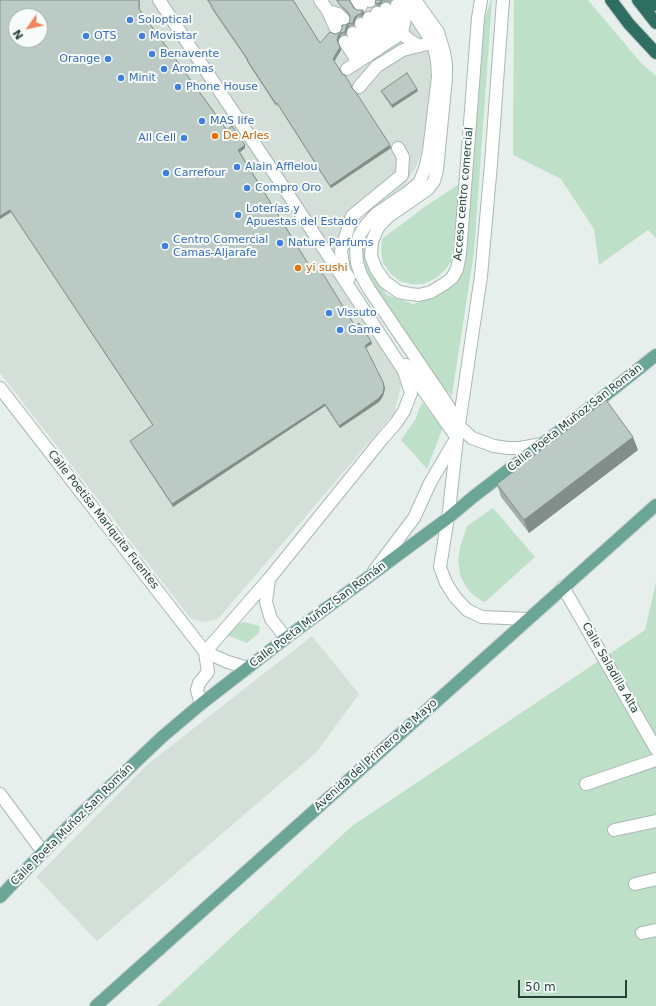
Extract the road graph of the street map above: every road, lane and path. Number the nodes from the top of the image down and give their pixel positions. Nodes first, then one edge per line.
1 (159, 0) edge
2 (320, 0) edge
3 (415, 0) edge
4 (481, 0) edge
5 (503, 0) edge
6 (611, 0) edge
7 (619, 0) edge
8 (638, 0) edge
9 (651, 0) edge
10 (656, 5) edge
11 (328, 11) junction
12 (383, 11) edge
13 (344, 20) dead end
14 (656, 23) edge
15 (629, 24) junction
16 (336, 29) dead end
17 (349, 38) dead end
18 (431, 43) junction
19 (419, 46) junction
20 (381, 47) junction
21 (656, 53) edge
22 (347, 69) dead end
23 (359, 87) dead end
24 (398, 148) dead end
25 (656, 355) edge
26 (0, 388) edge
27 (459, 426) junction
28 (457, 438) junction
29 (542, 444) junction
30 (656, 505) edge
31 (448, 518) junction
32 (371, 575) junction
33 (269, 579) junction
34 (563, 587) junction
35 (528, 619) junction
36 (286, 638) junction
37 (205, 652) junction
38 (248, 668) junction
39 (201, 704) junction
40 (656, 749) edge
41 (656, 760) edge
42 (586, 784) dead end
43 (0, 794) edge
44 (656, 821) edge
45 (614, 830) dead end
46 (43, 852) junction
47 (656, 879) edge
48 (635, 884) dead end
49 (0, 897) edge
50 (656, 930) edge
51 (642, 933) dead end
52 (96, 1006) edge

1 - 33 street
2 - 11 street
3 - 4 street, Acceso centro comercial
5 - 27 street
6 - 15 highway
7 - 15 highway
8 - 14 highway
9 - 10 highway
11 - 13 street
11 - 16 street
12 - 18 street
12 - 20 street
12 - 20 street
15 - 21 highway
17 - 20 street
18 - 19 street
18 - 27 street
19 - 20 street
19 - 23 street
20 - 22 street
24 - 28 street
25 - 29 main road, Calle Poeta Muñoz San Román
26 - 37 street, Calle Poetisa Mariquita Fuentes
27 - 28 street
27 - 29 street
28 - 31 street
28 - 32 street
29 - 31 main road, Calle Poeta Muñoz San Román
30 - 34 main road, Avenida del Primero de Mayo
31 - 32 main road, Calle Poeta Muñoz San Román
31 - 35 street
32 - 36 main road, Calle Poeta Muñoz San Román
33 - 36 street
33 - 37 street
34 - 35 main road, Avenida del Primero de Mayo
34 - 40 street, Calle Saladilla Alta
35 - 52 main road, Avenida del Primero de Mayo
36 - 38 main road, Calle Poeta Muñoz San Román
37 - 38 street
37 - 39 street
38 - 39 main road, Calle Poeta Muñoz San Román
39 - 46 main road, Calle Poeta Muñoz San Román
41 - 42 street
43 - 46 street
44 - 45 street
46 - 49 main road, Calle Poeta Muñoz San Román
47 - 48 street
50 - 51 street

